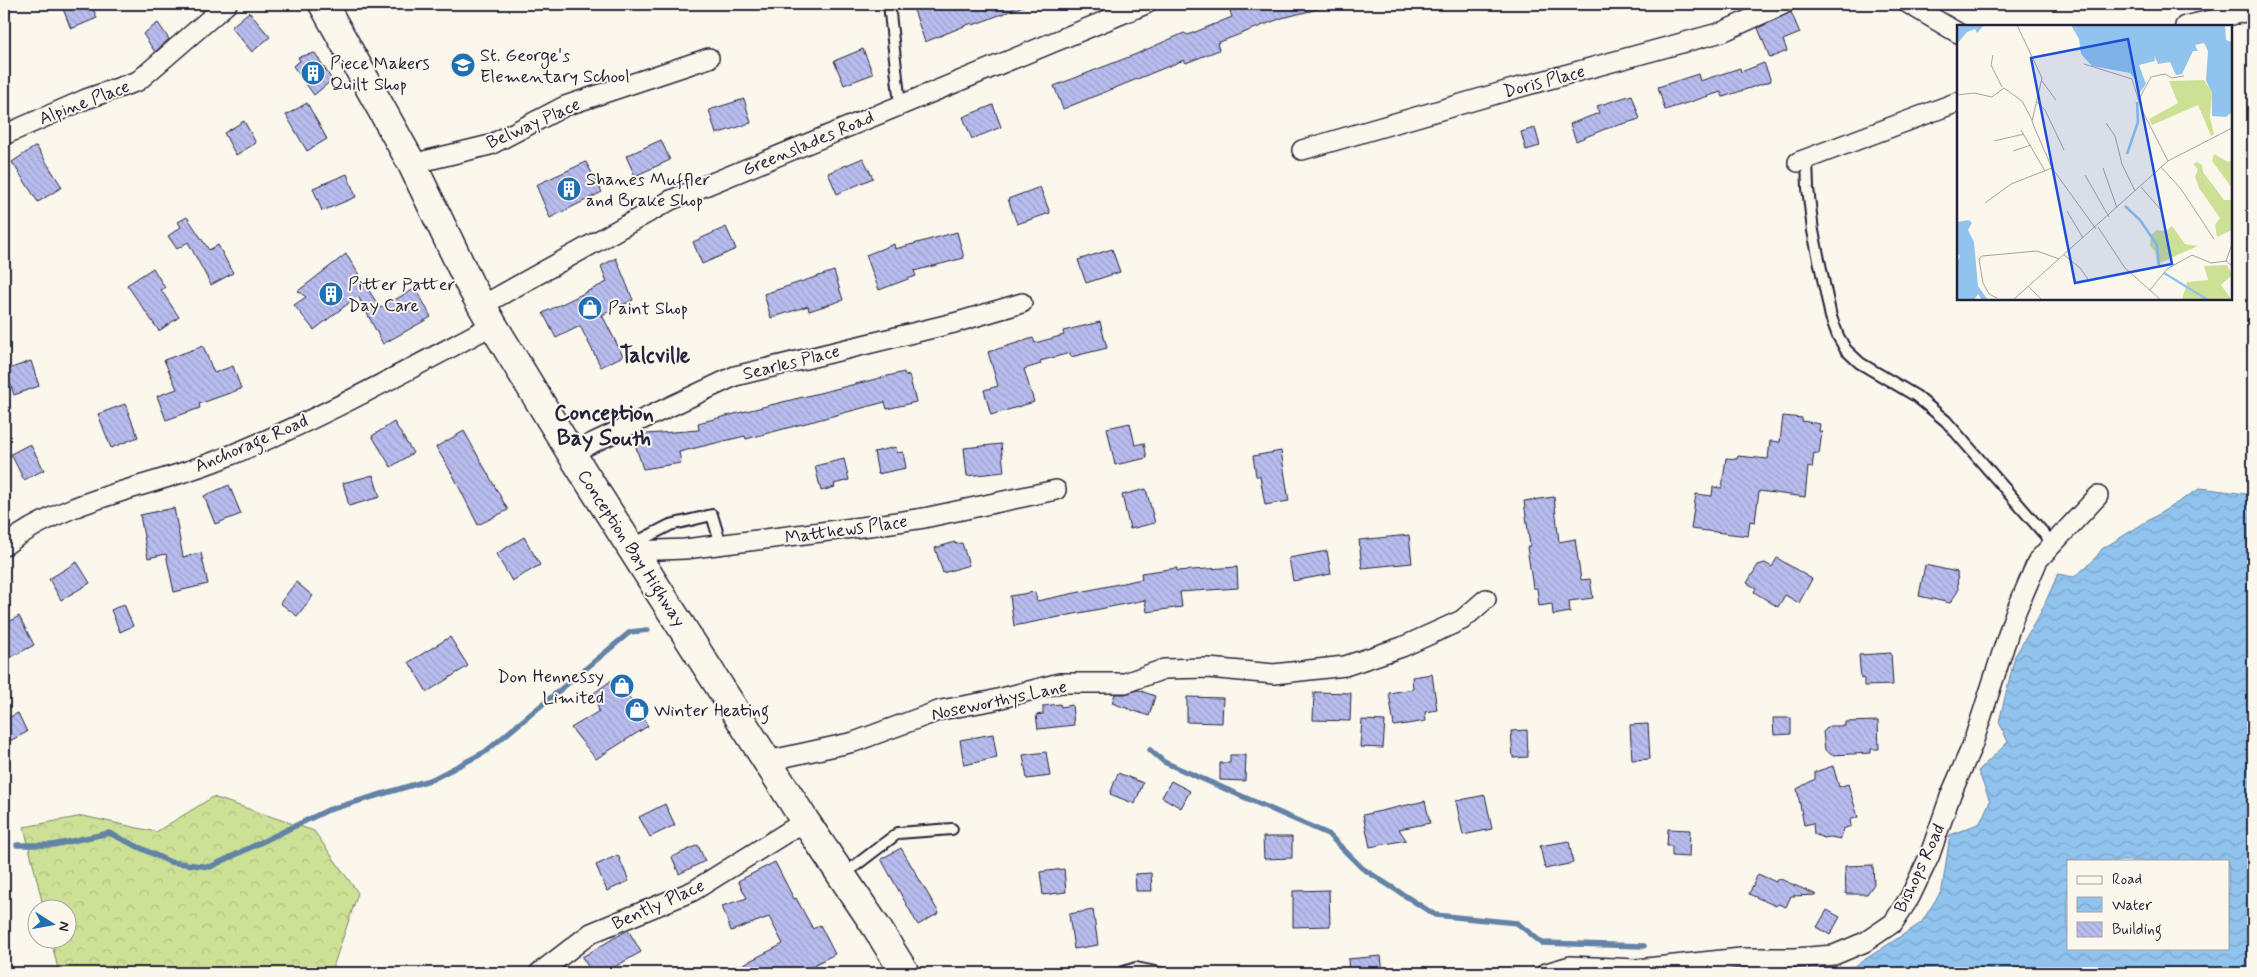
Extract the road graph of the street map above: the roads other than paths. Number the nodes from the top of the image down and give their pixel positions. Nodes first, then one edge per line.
1 (227, 4) edge
2 (323, 4) edge
3 (889, 4) edge
4 (1146, 4) edge
5 (1784, 4) edge
6 (1909, 4) edge
7 (2253, 10) edge
8 (2189, 25) edge
9 (1957, 32) edge
10 (709, 58) dead end
11 (1957, 102) edge
12 (900, 105) junction
13 (4, 134) edge
14 (1302, 150) dead end
15 (1803, 161) joint
16 (412, 164) junction
17 (1022, 303) dead end
18 (488, 315) junction
19 (571, 453) junction
20 (1056, 490) dead end
21 (2098, 496) dead end
22 (2053, 544) junction
23 (721, 545) junction
24 (4, 546) edge
25 (631, 548) junction
26 (1486, 599) dead end
27 (767, 761) junction
28 (805, 821) junction
29 (952, 829) dead end
30 (842, 875) junction
31 (1657, 970) edge
32 (539, 973) edge
33 (905, 973) edge
34 (1121, 973) edge
35 (1160, 973) edge
36 (1546, 973) edge

1 - 13 street, Alpine Place
2 - 16 main road, Conception Bay Highway
3 - 12 lane
4 - 12 street, Greenslades Road
5 - 14 street, Doris Place
6 - 9 street
7 - 8 street
10 - 16 street, Belway Place
11 - 15 street
12 - 18 street, Greenslades Road
15 - 22 lane
16 - 18 main road, Conception Bay Highway
17 - 19 street, Searles Place
18 - 19 main road, Conception Bay Highway
18 - 24 street, Anchorage Road
19 - 25 main road, Conception Bay Highway
20 - 23 street, Matthews Place
21 - 22 street, Bishops Road
22 - 31 street, Bishops Road
23 - 25 street, Matthews Place
23 - 25 lane
25 - 27 main road, Conception Bay Highway
26 - 27 street, Noseworthys Lane
27 - 28 main road, Conception Bay Highway
28 - 30 main road, Conception Bay Highway
28 - 32 street, Bently Place
29 - 30 lane
30 - 33 main road, Conception Bay Highway
31 - 36 street, Bishops Road
34 - 35 lane

